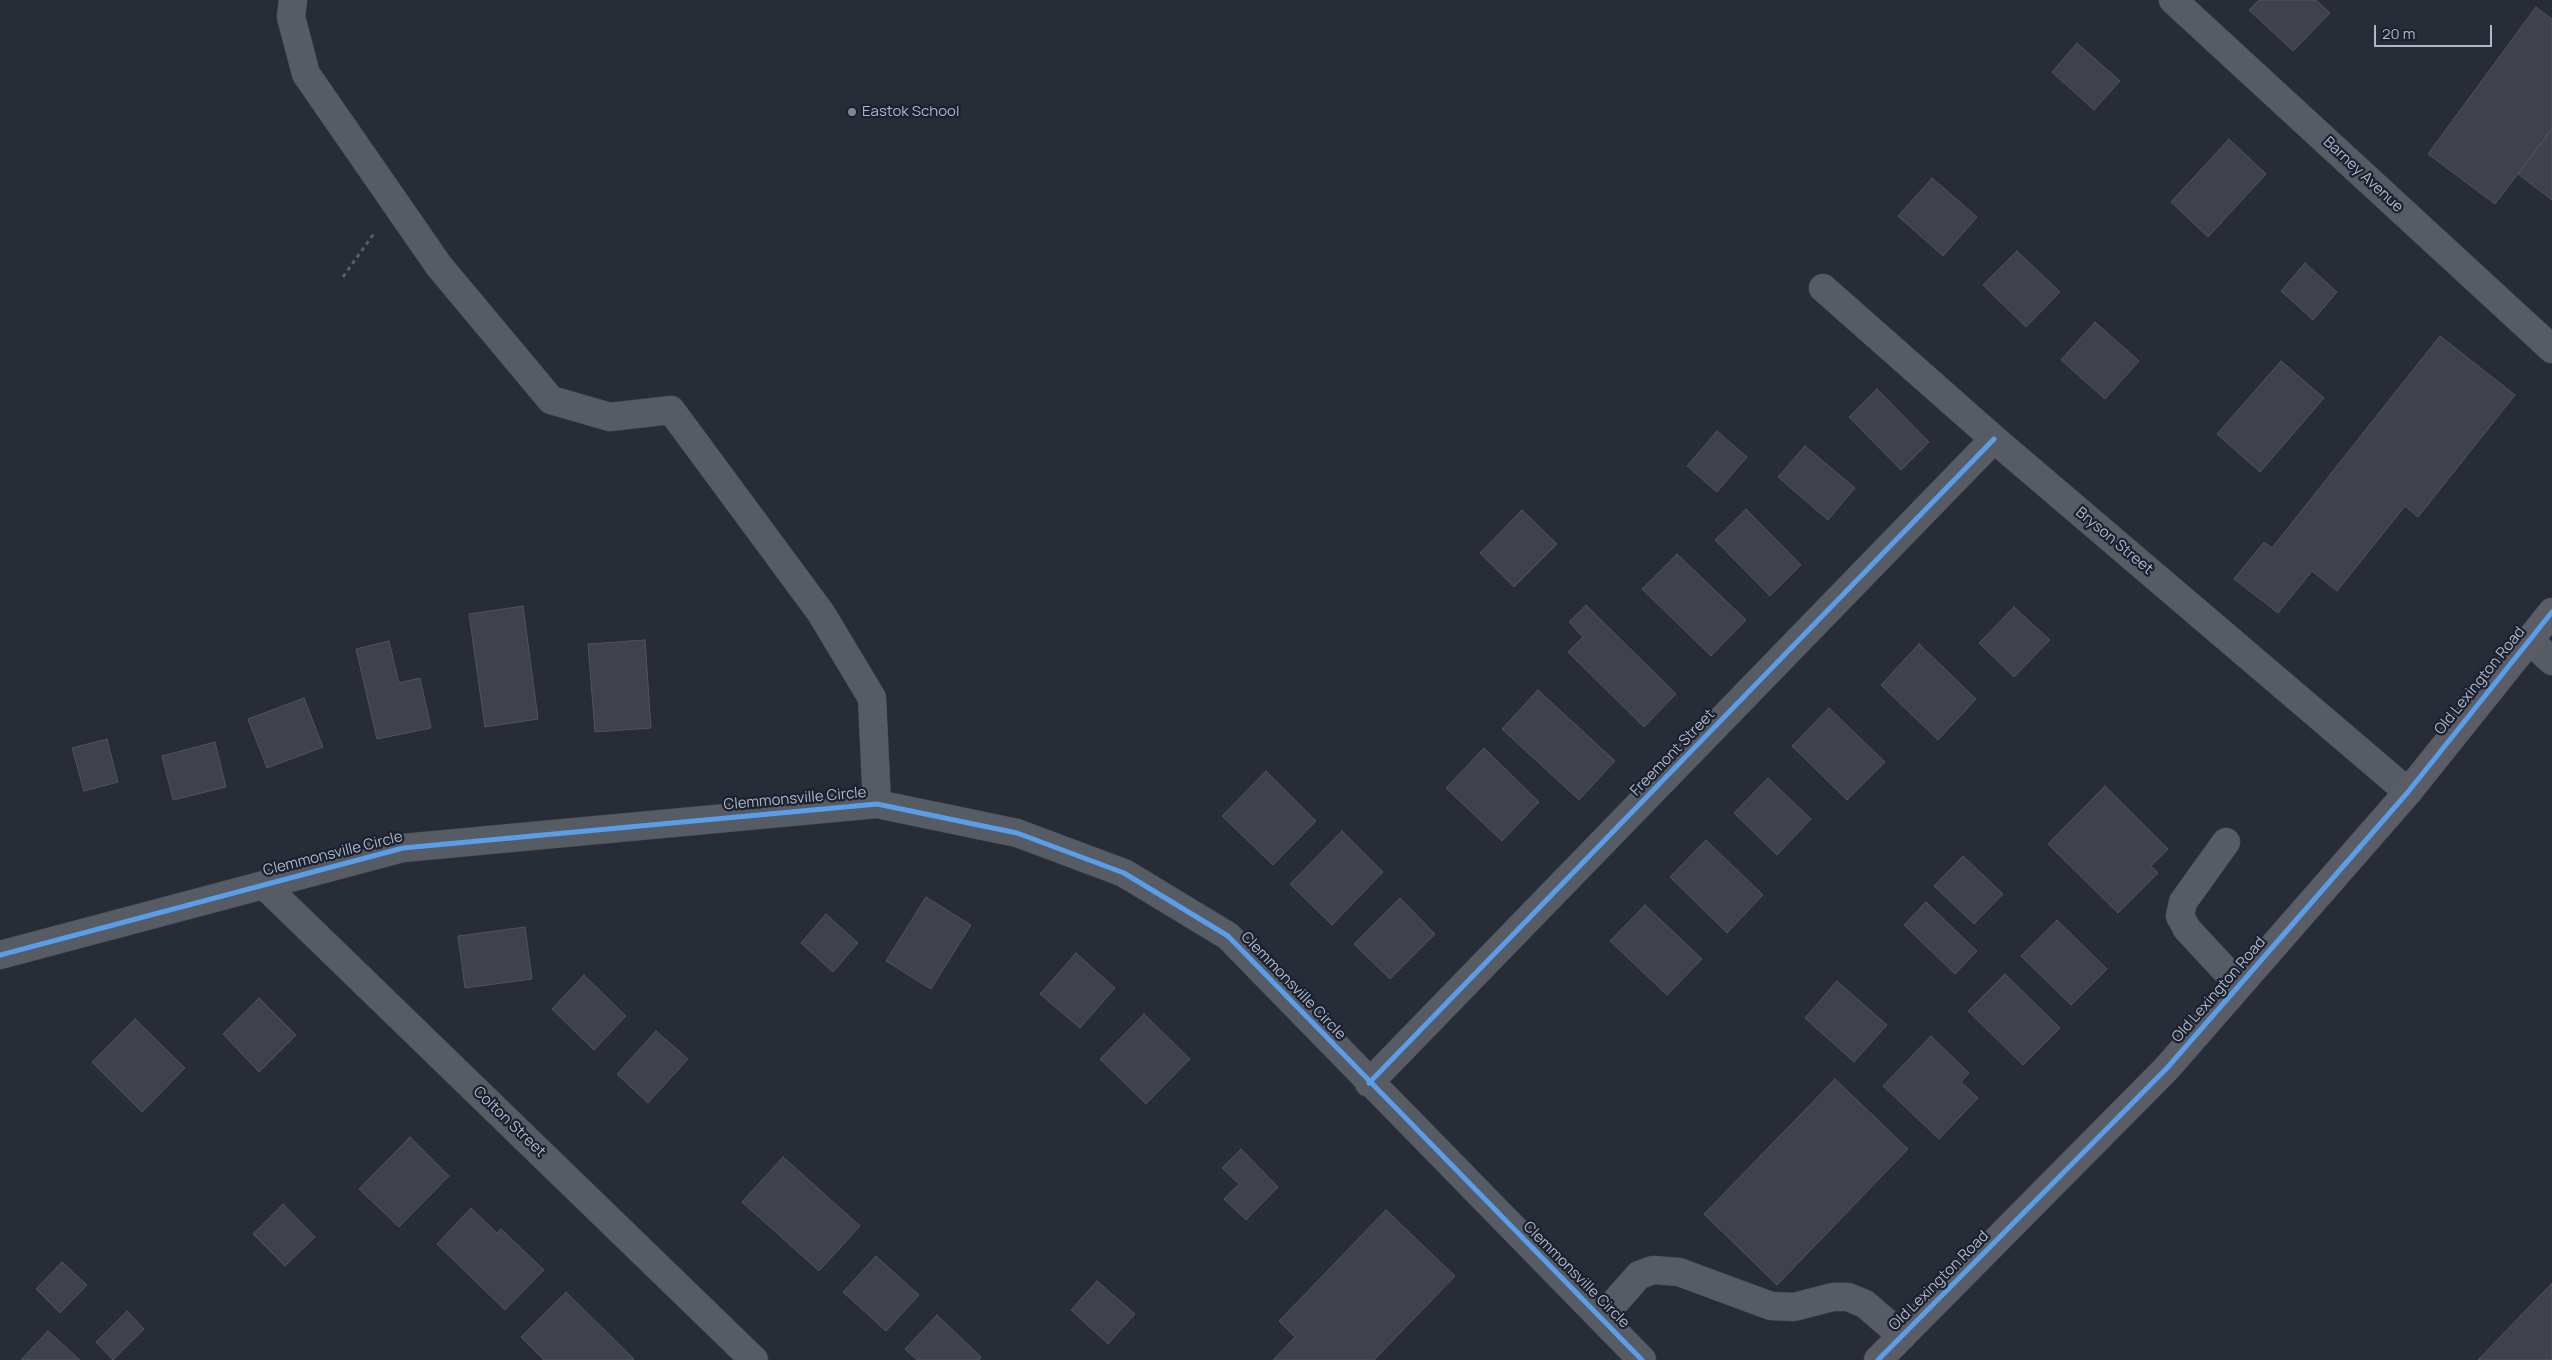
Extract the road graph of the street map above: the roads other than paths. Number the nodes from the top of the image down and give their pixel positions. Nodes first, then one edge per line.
1 (293, 0) edge
2 (2173, 0) edge
3 (1822, 288) dead end
4 (2552, 349) edge
5 (1994, 439) junction
6 (2552, 612) edge
7 (2530, 640) junction
8 (2552, 661) edge
9 (2408, 792) junction
10 (877, 804) junction
11 (2226, 842) dead end
12 (264, 885) junction
13 (0, 955) edge
14 (2239, 985) junction
15 (1369, 1083) junction
16 (1601, 1318) junction
17 (1902, 1336) junction
18 (754, 1360) edge
19 (1642, 1360) edge
20 (1878, 1360) edge

1 - 10 street
2 - 4 street, Barney Avenue
3 - 5 street, Bryson Street
5 - 9 street, Bryson Street
5 - 15 street, Freemont Street
6 - 7 main road, Old Lexington Road
7 - 8 street
7 - 9 main road, Old Lexington Road
9 - 14 main road, Old Lexington Road
10 - 12 street, Clemmonsville Circle
10 - 15 street, Clemmonsville Circle
11 - 14 street
12 - 13 street, Clemmonsville Circle
12 - 18 street, Colton Street
14 - 17 main road, Old Lexington Road
15 - 16 street, Clemmonsville Circle
16 - 17 street
16 - 19 street, Clemmonsville Circle
17 - 20 main road, Old Lexington Road

